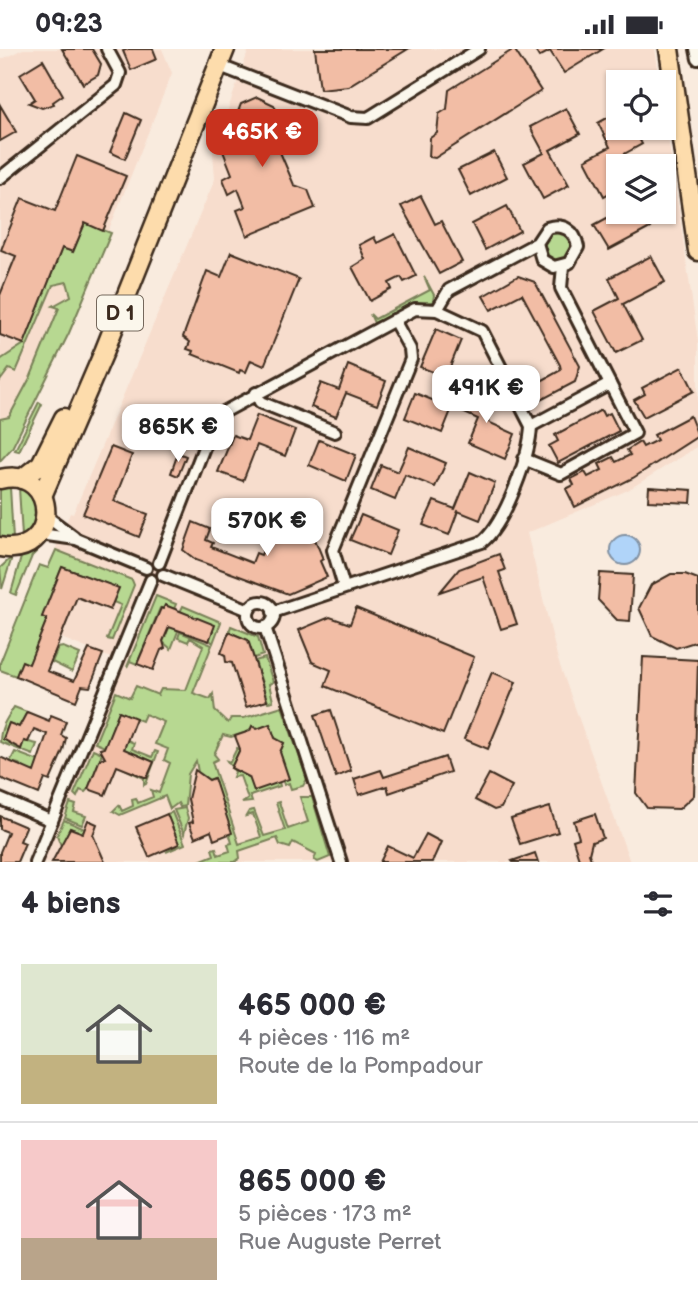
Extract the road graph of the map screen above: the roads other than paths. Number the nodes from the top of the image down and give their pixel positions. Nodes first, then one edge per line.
1 (107, 49) edge
2 (479, 49) edge
3 (668, 49) edge
4 (681, 49) edge
5 (696, 49) edge
6 (220, 55) edge
7 (698, 59) edge
8 (192, 123) junction
9 (698, 168) edge
10 (0, 178) edge
11 (537, 243) junction
12 (698, 251) edge
13 (563, 266) junction
14 (437, 310) junction
15 (394, 320) junction
16 (610, 384) junction
17 (256, 394) junction
18 (531, 426) junction
19 (335, 432) dead end
20 (524, 459) junction
21 (0, 479) edge
22 (22, 479) junction
23 (42, 496) junction
24 (46, 516) junction
25 (40, 534) junction
26 (76, 539) junction
27 (3, 550) edge
28 (159, 563) junction
29 (146, 568) junction
30 (163, 575) junction
31 (151, 580) junction
32 (344, 587) junction
33 (249, 610) junction
34 (273, 611) junction
35 (265, 627) junction
36 (0, 799) edge
37 (52, 821) junction
38 (35, 862) edge
39 (341, 862) edge

1 - 10 street
2 - 6 street
3 - 12 main road
4 - 9 main road
5 - 7 street
6 - 8 main road, D 1
8 - 22 main road, D 1
8 - 23 main road, D 1
11 - 13 street
11 - 13 street
11 - 14 street
13 - 16 street
14 - 15 street
14 - 18 street
15 - 17 street
15 - 32 street
16 - 18 street
16 - 20 street
17 - 19 street
17 - 28 street
18 - 20 street
20 - 32 street
21 - 22 main road
22 - 23 main road
23 - 24 main road
24 - 25 main road
24 - 26 street
25 - 26 street
25 - 27 main road
26 - 29 street
28 - 29 street
28 - 30 street
29 - 31 street
30 - 31 street
30 - 33 street
31 - 37 street
32 - 34 street
33 - 34 street
33 - 35 street
34 - 35 street
35 - 39 street
36 - 37 street
37 - 38 street

